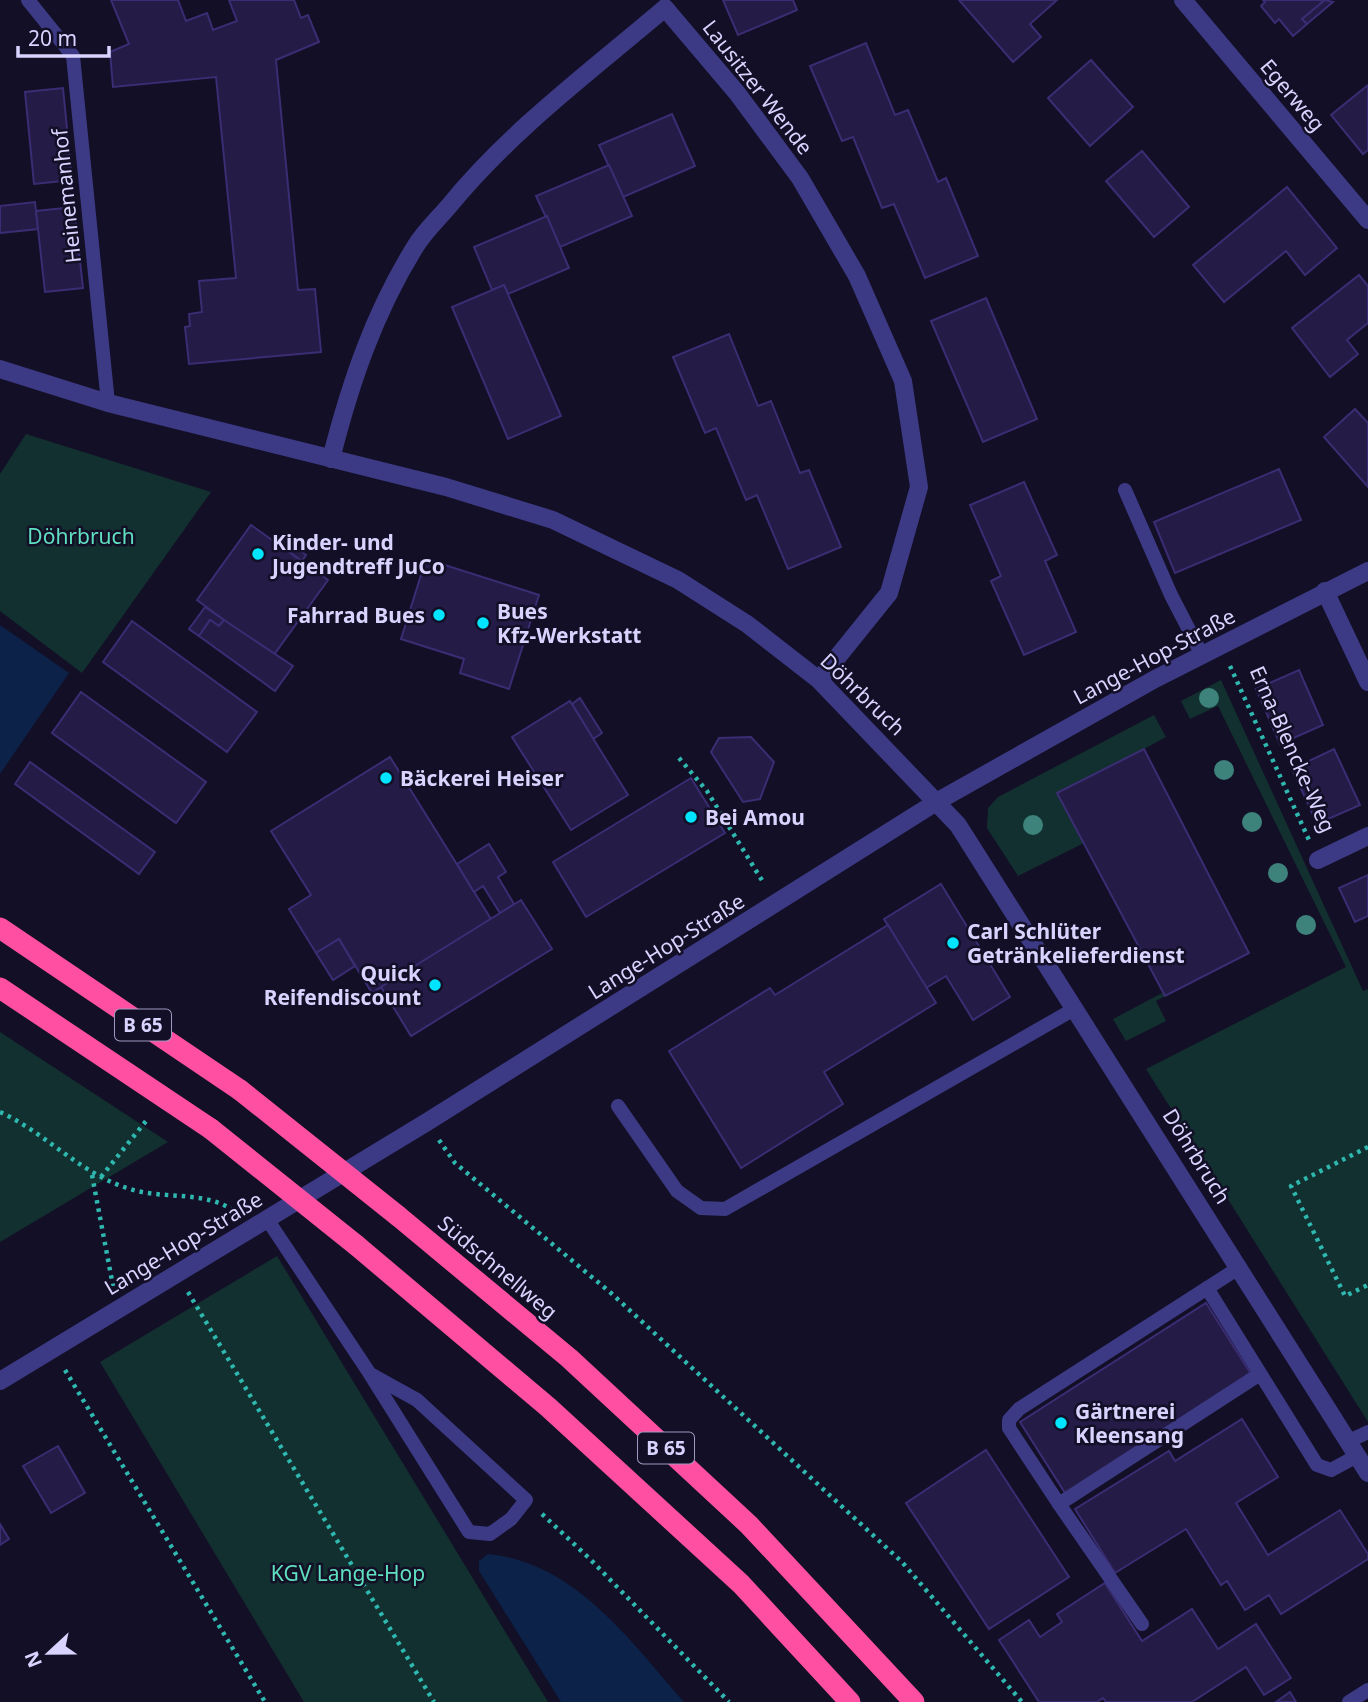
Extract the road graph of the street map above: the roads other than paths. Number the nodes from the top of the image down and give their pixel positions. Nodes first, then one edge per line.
1 (28, 0) edge
2 (1183, 0) edge
3 (1368, 220) edge
4 (0, 369) edge
5 (108, 403) junction
6 (331, 459) junction
7 (1125, 490) dead end
8 (1368, 571) edge
9 (1325, 591) junction
10 (1202, 655) junction
11 (819, 680) junction
12 (1368, 682) edge
13 (938, 801) junction
14 (1368, 836) edge
15 (1318, 860) road end
16 (0, 929) edge
17 (0, 988) edge
18 (1076, 1008) junction
19 (618, 1106) dead end
20 (261, 1223) junction
21 (1240, 1267) junction
22 (1207, 1288) junction
23 (370, 1374) junction
24 (1260, 1374) junction
25 (0, 1381) edge
26 (1368, 1432) edge
27 (1353, 1448) junction
28 (1368, 1473) edge
29 (1059, 1504) junction
30 (1142, 1623) dead end
31 (1368, 1690) edge
32 (850, 1702) edge
33 (914, 1702) edge
34 (1349, 1702) edge

1 - 5 lane, Heinemanhof
2 - 3 street, Egerweg
4 - 5 street, Döhrbruch
5 - 6 street, Döhrbruch
6 - 11 street, Döhrbruch
6 - 11 street, Lausitzer Wende
7 - 10 lane
8 - 9 street, Lange-Hop-Straße
9 - 10 street, Lange-Hop-Straße
9 - 12 street
10 - 13 street, Lange-Hop-Straße
11 - 13 street, Döhrbruch
13 - 18 street, Döhrbruch
13 - 20 street, Lange-Hop-Straße
14 - 15 street, Erna-Blencke-Weg
16 - 33 highway, Südschnellweg / B 65, bridge
17 - 32 highway, B 65, bridge
18 - 19 lane
18 - 21 street, Döhrbruch
20 - 23 lane
20 - 25 street, Lange-Hop-Straße
21 - 22 lane
21 - 27 street, Döhrbruch
22 - 24 lane
22 - 29 lane
23 - 23 lane
24 - 27 lane
24 - 29 lane
26 - 27 lane
27 - 28 street, Döhrbruch
29 - 30 lane
31 - 34 lane

